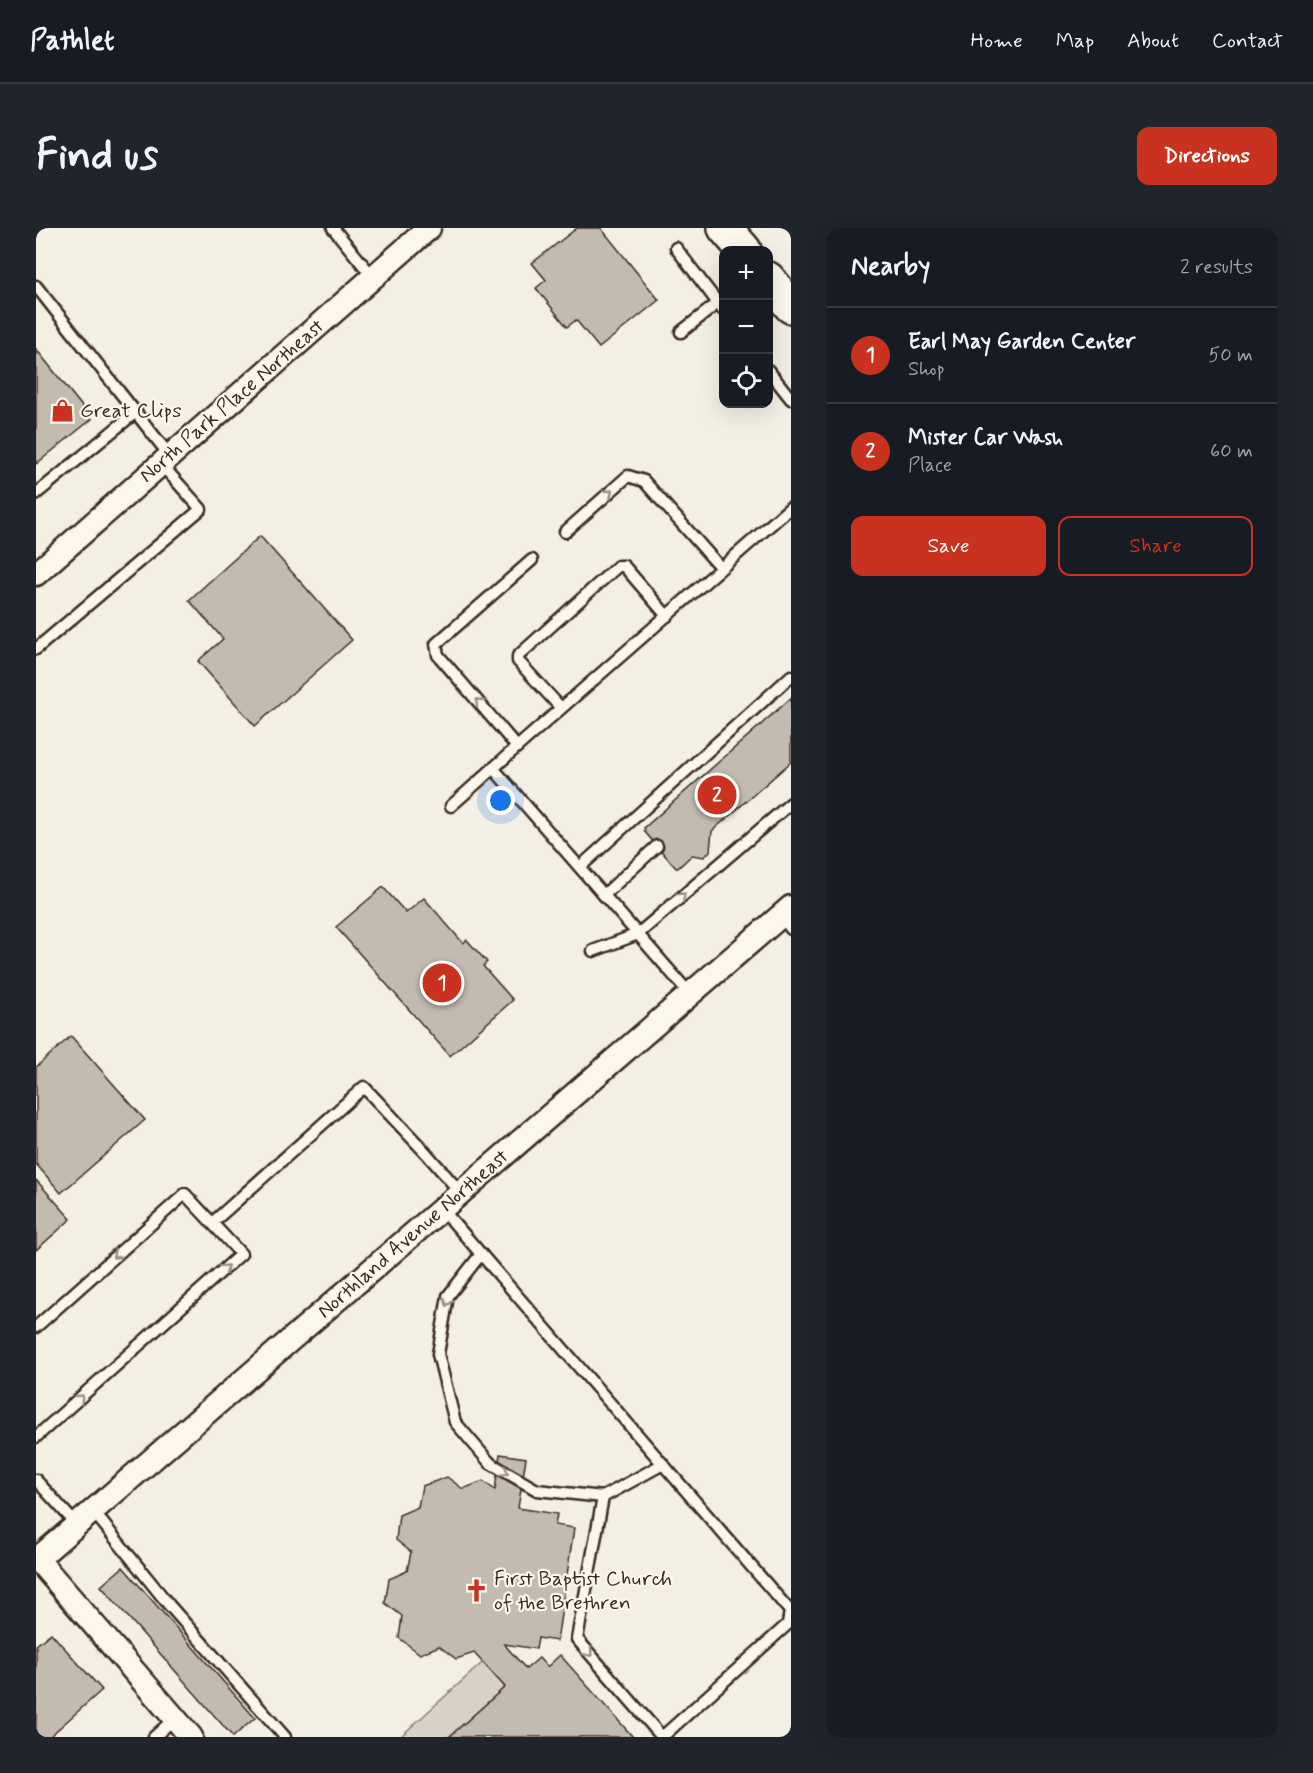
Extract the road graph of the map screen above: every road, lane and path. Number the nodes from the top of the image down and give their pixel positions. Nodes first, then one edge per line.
1 (333, 228) edge
2 (429, 228) edge
3 (725, 228) edge
4 (741, 246) edge
5 (676, 248) dead end
6 (373, 277) junction
7 (773, 285) edge
8 (36, 286) edge
9 (719, 304) edge
10 (791, 306) edge
11 (719, 308) edge
12 (681, 332) dead end
13 (773, 376) edge
14 (791, 399) edge
15 (136, 412) junction
16 (166, 460) junction
17 (36, 494) edge
18 (791, 507) edge
19 (565, 532) dead end
20 (532, 560) dead end
21 (721, 568) junction
22 (36, 574) edge
23 (667, 616) junction
24 (36, 649) edge
25 (791, 676) edge
26 (561, 708) junction
27 (517, 747) junction
28 (493, 768) junction
29 (791, 803) edge
30 (451, 807) dead end
31 (657, 846) dead end
32 (580, 867) junction
33 (604, 895) junction
34 (788, 918) edge
35 (638, 934) junction
36 (593, 951) dead end
37 (690, 994) junction
38 (461, 1193) junction
39 (442, 1209) junction
40 (212, 1223) junction
41 (481, 1254) junction
42 (36, 1327) edge
43 (36, 1437) edge
44 (663, 1464) junction
45 (36, 1479) edge
46 (603, 1497) junction
47 (85, 1518) junction
48 (37, 1559) edge
49 (175, 1718) junction
50 (154, 1737) edge
51 (191, 1737) edge
52 (285, 1737) edge
53 (662, 1737) edge

1 - 6 lane
2 - 6 street, North Park Place Northeast
3 - 4 highway
5 - 9 lane
6 - 16 street, North Park Place Northeast
7 - 10 highway
8 - 15 lane
11 - 12 lane
13 - 14 lane
15 - 16 lane
15 - 17 lane
16 - 22 street, North Park Place Northeast
16 - 24 lane
18 - 21 lane
19 -> 21 lane
27 -> 20 lane
21 - 23 lane
23 - 26 lane
23 - 26 lane
25 - 32 lane
26 - 27 lane
27 - 28 lane
28 - 30 lane
28 - 32 lane
35 -> 29 lane
31 - 33 lane
32 - 33 lane
33 - 35 lane
34 - 37 street, Northland Avenue Northeast
35 - 36 lane
35 - 37 lane
37 - 38 street, Northland Avenue Northeast
38 - 39 street, Northland Avenue Northeast
38 - 40 lane
39 - 41 lane
39 - 47 street, Northland Avenue Northeast
40 -> 42 lane
43 -> 40 lane
41 - 44 lane
41 -> 46 lane
44 - 46 lane
44 - 53 lane
45 - 47 lane
46 -> 53 lane
47 - 48 street, Northland Avenue Northeast
47 - 52 lane
48 - 49 street
49 - 50 lane
49 - 51 street

